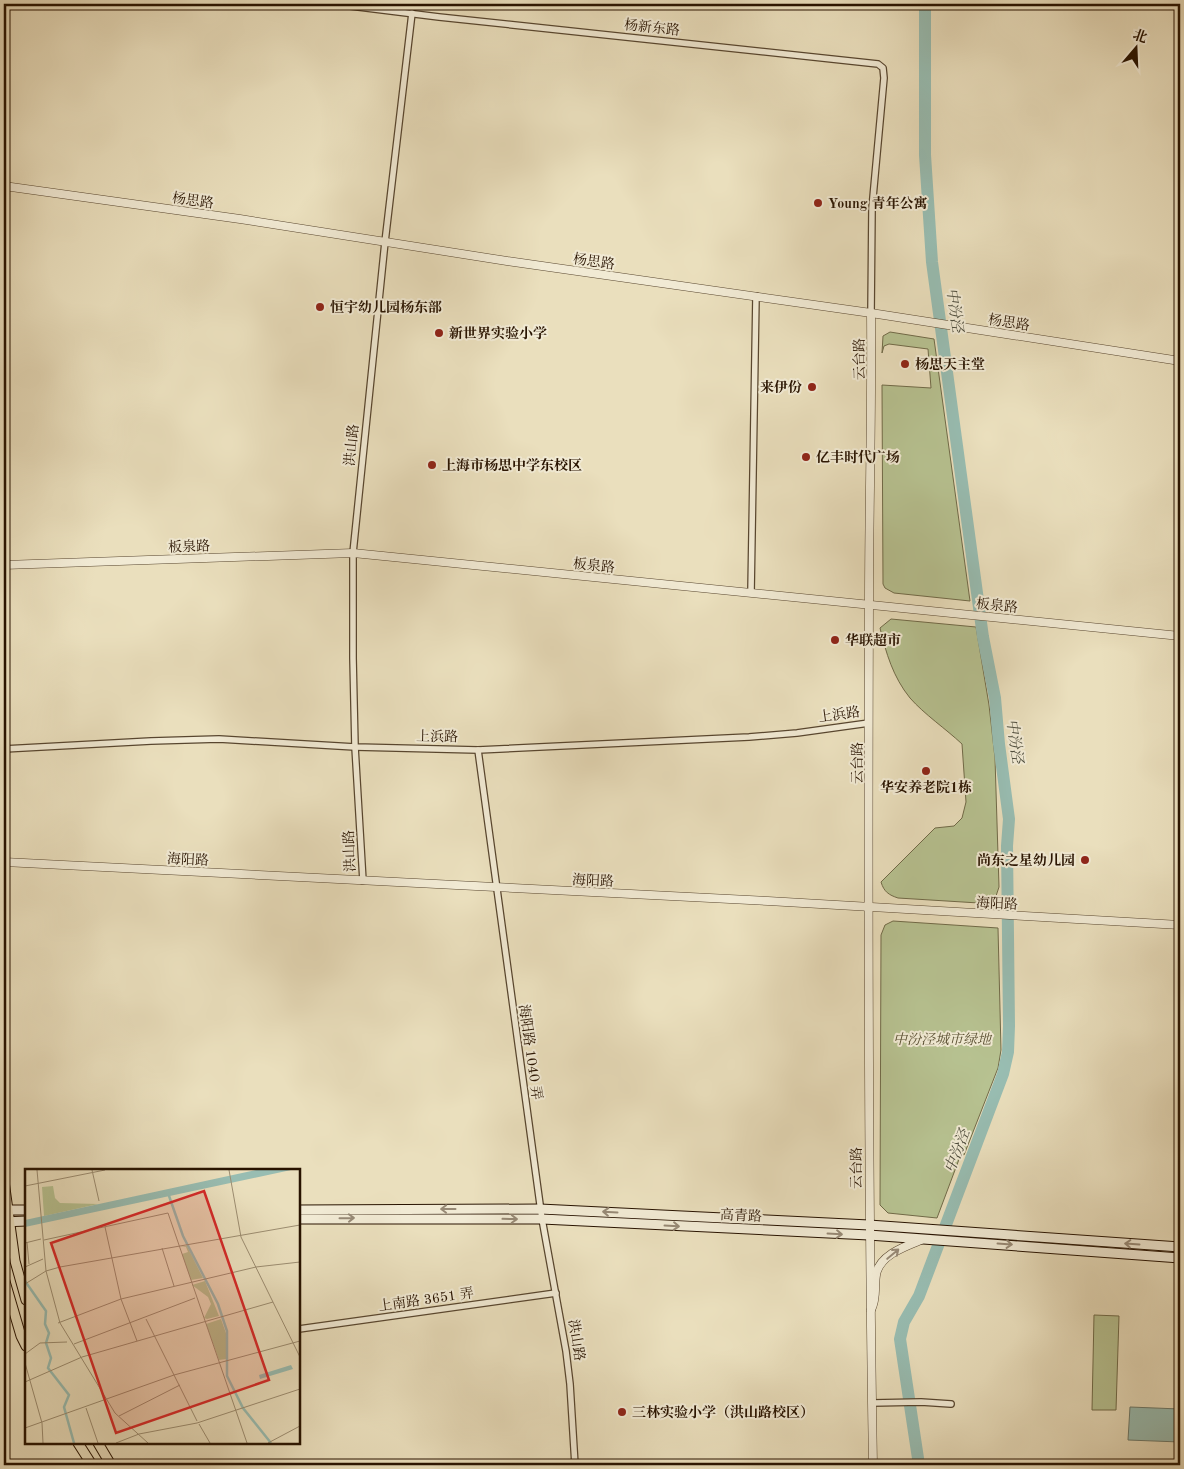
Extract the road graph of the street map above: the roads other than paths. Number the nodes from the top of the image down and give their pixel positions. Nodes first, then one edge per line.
1 (334, 4) edge
2 (412, 13) junction
3 (878, 64) joint
4 (4, 186) edge
5 (385, 242) junction
6 (756, 296) junction
7 (870, 313) junction
8 (1180, 361) edge
9 (353, 553) junction
10 (4, 565) edge
11 (751, 592) junction
12 (869, 604) junction
13 (1180, 636) edge
14 (870, 723) junction
15 (355, 747) junction
16 (4, 749) edge
17 (478, 750) junction
18 (4, 862) edge
19 (363, 882) junction
20 (496, 887) junction
21 (868, 908) junction
22 (1180, 925) edge
23 (4, 1181) edge
24 (540, 1209) junction
25 (6, 1210) edge
26 (25, 1210) edge
27 (300, 1210) edge
28 (300, 1218) edge
29 (542, 1220) junction
30 (6, 1222) edge
31 (25, 1222) edge
32 (869, 1225) junction
33 (869, 1235) junction
34 (957, 1236) junction
35 (927, 1239) junction
36 (1180, 1247) edge
37 (1180, 1258) edge
38 (4, 1278) edge
39 (556, 1293) junction
40 (25, 1296) edge
41 (870, 1312) junction
42 (300, 1329) edge
43 (25, 1344) edge
44 (872, 1403) junction
45 (951, 1404) dead end
46 (79, 1444) edge
47 (99, 1444) edge
48 (92, 1465) edge
49 (112, 1465) edge
50 (574, 1465) edge
51 (873, 1465) edge

1 - 2 street, 杨新东路
2 - 3 street, 杨新东路
2 - 5 street, 洪山路
3 - 7 street, 云台路
4 - 5 street, 杨思路
5 - 6 street, 杨思路
5 - 9 street, 洪山路
6 - 7 street, 杨思路
6 - 11 street
7 - 8 street, 杨思路
7 - 12 street, 云台路
9 - 10 street, 板泉路
9 - 11 street, 板泉路
9 - 15 street, 洪山路
11 - 12 street, 板泉路
12 - 13 street, 板泉路
12 - 14 street, 云台路
14 - 17 street, 上浜路
14 - 21 street, 云台路
15 - 16 street, 上浜路
15 - 17 street, 上浜路
15 - 19 street, 洪山路
17 - 20 street, 海阳路 1040 弄
18 - 19 street, 海阳路
19 - 20 street, 海阳路
20 - 21 street, 海阳路
20 - 24 street, 海阳路 1040 弄
21 - 22 street, 海阳路
21 - 32 street, 云台路
23 - 25 main road
24 -> 27 main road, 高青路
24 - 29 street, 海阳路 1040 弄
32 -> 24 main road, 高青路
25 - 26 main road
25 - 30 main road
28 -> 29 main road, 高青路
29 -> 33 main road, 高青路
29 - 39 street, 洪山路
30 - 31 main road
30 - 40 main road
32 - 33 street, 云台路
32 - 34 main road, 高青路
33 - 35 main road, 高青路
33 - 41 street, 云台路
34 - 35 main road, 高青路
36 -> 34 main road, 高青路
34 -> 37 main road, 高青路
41 -> 35 street
38 - 43 main road
39 - 42 street, 上南路 3651 弄
39 - 50 street, 洪山路
41 - 44 street, 云台路
44 - 45 street
44 - 51 street, 云台路
46 - 48 main road
47 - 49 main road

